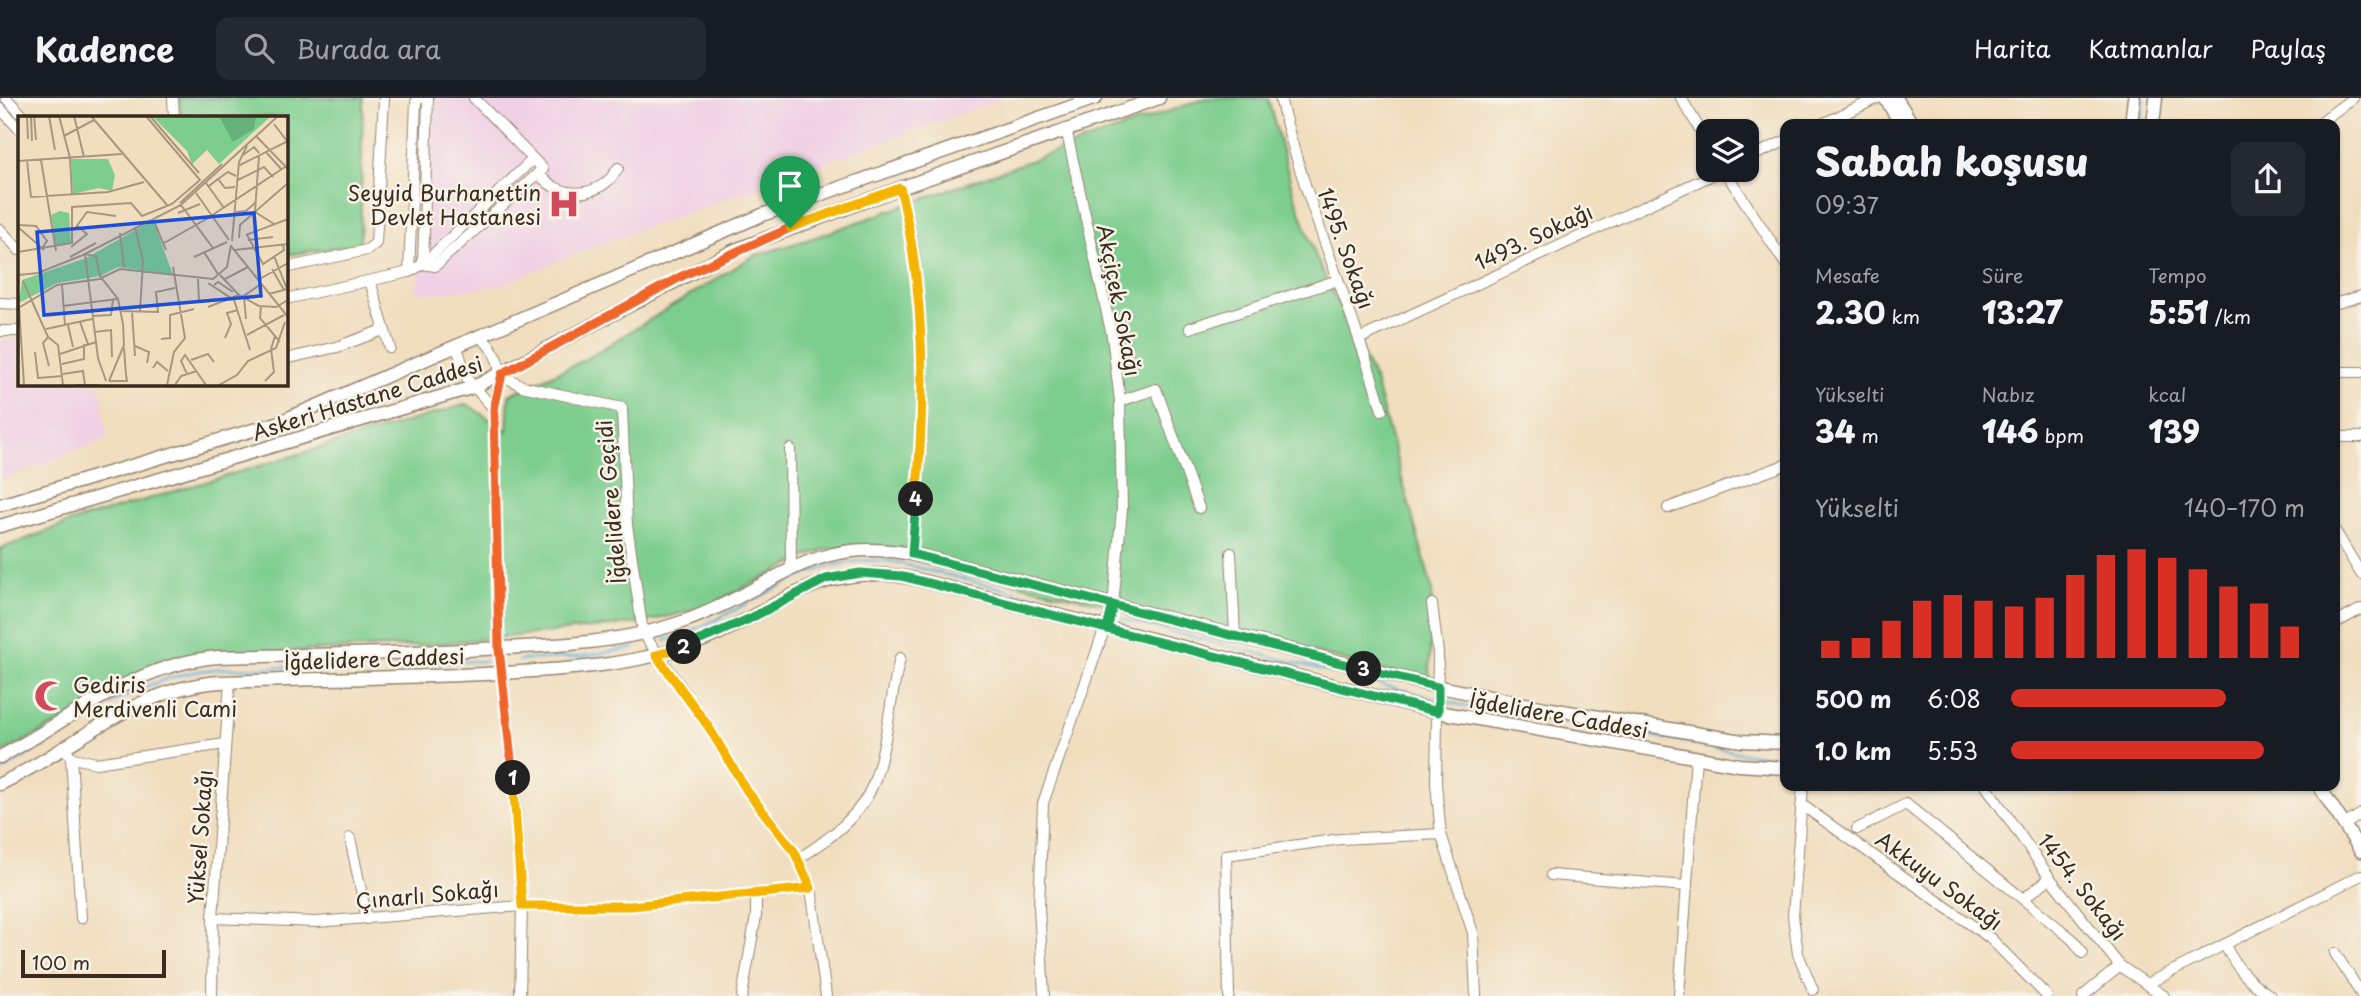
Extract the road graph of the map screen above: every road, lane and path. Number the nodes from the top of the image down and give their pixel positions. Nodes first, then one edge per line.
1 (6, 98) edge
2 (173, 98) edge
3 (384, 98) edge
4 (420, 98) edge
5 (428, 98) edge
6 (474, 98) edge
7 (1096, 98) edge
8 (1159, 98) edge
9 (1280, 98) edge
10 (1681, 98) edge
11 (1878, 98) edge
12 (1885, 98) edge
13 (1896, 98) edge
14 (2134, 98) edge
15 (2156, 98) edge
16 (2353, 98) edge
17 (0, 108) edge
18 (23, 116) edge
19 (174, 116) edge
20 (1833, 119) edge
21 (1898, 119) edge
22 (1909, 119) edge
23 (2132, 119) edge
24 (2154, 119) edge
25 (2325, 119) edge
26 (1696, 123) edge
27 (18, 128) edge
28 (1066, 130) junction
29 (1780, 143) edge
30 (1759, 153) edge
31 (533, 159) junction
32 (618, 168) dead end
33 (538, 173) junction
34 (1697, 182) edge
35 (1731, 182) edge
36 (900, 188) junction
37 (0, 229) edge
38 (0, 235) edge
39 (16, 246) edge
40 (1780, 256) edge
41 (423, 264) junction
42 (287, 268) edge
43 (409, 272) junction
44 (1338, 280) junction
45 (370, 281) junction
46 (2361, 296) edge
47 (287, 299) edge
48 (2340, 302) edge
49 (0, 303) edge
50 (18, 304) edge
51 (1190, 328) dead end
52 (383, 330) junction
53 (0, 331) edge
54 (18, 331) edge
55 (481, 337) junction
56 (1361, 338) junction
57 (390, 348) dead end
58 (457, 348) junction
59 (287, 359) edge
60 (2361, 372) edge
61 (2340, 373) edge
62 (502, 374) junction
63 (474, 387) junction
64 (1120, 401) junction
65 (494, 409) junction
66 (1382, 410) dead end
67 (2361, 436) edge
68 (2340, 437) edge
69 (790, 449) dead end
70 (1780, 467) edge
71 (0, 505) edge
72 (1199, 508) dead end
73 (1668, 508) dead end
74 (0, 527) edge
75 (2340, 538) edge
76 (1231, 553) dead end
77 (912, 554) junction
78 (791, 569) junction
79 (2361, 574) edge
80 (1432, 604) dead end
81 (1113, 605) junction
82 (2361, 609) edge
83 (2340, 621) edge
84 (1107, 629) junction
85 (643, 633) junction
86 (1235, 635) junction
87 (499, 649) junction
88 (656, 655) junction
89 (900, 658) dead end
90 (502, 673) junction
91 (230, 681) junction
92 (1438, 687) junction
93 (1438, 712) junction
94 (1780, 743) edge
95 (225, 744) junction
96 (66, 752) junction
97 (0, 757) edge
98 (1696, 757) junction
99 (1780, 767) edge
100 (0, 785) edge
101 (1803, 791) edge
102 (1989, 791) edge
103 (2322, 791) edge
104 (1802, 805) junction
105 (2361, 814) edge
106 (2344, 825) junction
107 (1857, 829) dead end
108 (1441, 834) junction
109 (350, 838) dead end
110 (2361, 851) edge
111 (798, 859) junction
112 (1550, 875) dead end
113 (2361, 875) edge
114 (2050, 878) junction
115 (1687, 886) junction
116 (811, 888) junction
117 (756, 894) junction
118 (2023, 899) junction
119 (522, 906) junction
120 (213, 918) junction
121 (81, 919) dead end
122 (367, 919) junction
123 (2225, 944) junction
124 (2083, 953) dead end
125 (2336, 953) dead end
126 (2120, 966) junction
127 (2147, 984) junction
128 (1813, 990) dead end
129 (2361, 994) edge
130 (212, 996) edge
131 (520, 996) edge
132 (742, 996) edge
133 (826, 996) edge
134 (1044, 996) edge
135 (1228, 996) edge
136 (1476, 996) edge
137 (1679, 996) edge
138 (2047, 996) edge
139 (2084, 996) edge
140 (2164, 996) edge
141 (2271, 996) edge

1 - 18 street
2 - 19 street
3 - 42 street
4 - 43 street
5 - 41 street
6 - 31 street
7 - 55 street, Askeri Hastane Caddesi
8 - 28 street, Askeri Hastane Caddesi
9 - 44 street, 1495. Sokağı
10 - 26 street
11 - 20 street
12 - 21 street
13 - 22 street
14 - 23 street
15 - 24 street
16 - 25 street
17 - 27 street
28 - 36 street, Askeri Hastane Caddesi
28 - 64 street, Akçiçek Sokağı
29 - 30 street
31 - 33 street
31 - 41 street
32 - 33 street
33 - 41 street
34 - 56 street, 1493. Sokağı
35 - 40 street
36 - 62 street, Askeri Hastane Caddesi
36 - 77 street
37 - 39 street
38 - 39 street
41 - 43 street
43 - 45 street
44 - 51 street
44 - 56 street, 1495. Sokağı
45 - 47 street
45 - 52 street
46 - 48 street
49 - 50 street
52 - 57 street
52 - 59 street
53 - 54 street
55 - 58 street, Askeri Hastane Caddesi
55 - 62 street
56 - 66 street, 1495. Sokağı
58 - 63 street
58 - 71 street, Askeri Hastane Caddesi
60 - 61 street
62 - 63 street, Askeri Hastane Caddesi
62 - 65 street
62 - 85 street, İğdelidere Geçidi
63 - 65 street
63 - 74 street, Askeri Hastane Caddesi
64 - 72 street
64 - 81 street, Akçiçek Sokağı
65 - 87 street
67 - 68 street
69 - 78 street
70 - 73 street
75 - 79 street
76 - 86 street
77 - 78 street, İğdelidere Caddesi
77 - 81 street, İğdelidere Caddesi
78 - 85 street, İğdelidere Caddesi
80 - 92 street
81 - 84 street, Akçiçek Sokağı
81 - 86 street, İğdelidere Caddesi
82 - 83 street
84 - 88 street, İğdelidere Caddesi
84 - 93 street, İğdelidere Caddesi
84 - 134 street, Akçiçek Sokağı
85 - 87 street, İğdelidere Caddesi
85 - 88 street
86 - 92 street, İğdelidere Caddesi
87 - 90 street
87 - 97 street, İğdelidere Caddesi
88 - 90 street, İğdelidere Caddesi
88 - 111 street
89 - 111 street
90 - 91 street, İğdelidere Caddesi
90 - 119 street
91 - 95 street, Yüksel Sokağı
91 - 96 street, İğdelidere Caddesi
92 - 93 street
92 - 94 street, İğdelidere Caddesi
93 - 98 street, İğdelidere Caddesi
93 - 108 street
95 - 96 street
95 - 120 street, Yüksel Sokağı
96 - 100 street, İğdelidere Caddesi
96 - 121 street
98 - 99 street, İğdelidere Caddesi
98 - 115 street
101 - 104 street
102 - 114 street, 1454. Sokağı
103 - 106 street
104 - 128 street
104 - 138 street, Akkuyu Sokağı
105 - 106 street
106 - 110 street
107 - 118 street
108 - 135 street
108 - 136 street
109 - 122 street
111 - 116 street
112 - 115 street
113 - 123 street
114 - 118 street
114 - 126 street, 1454. Sokağı
115 - 137 street
116 - 117 street, Çınarlı Sokağı
116 - 133 street
117 - 119 street, Çınarlı Sokağı
117 - 132 street
118 - 124 street
119 - 122 street, Çınarlı Sokağı
119 - 131 street
120 - 122 street, Çınarlı Sokağı
120 - 130 street, Yüksel Sokağı
123 - 127 street
123 - 141 street
125 - 129 street
126 - 127 street, 1454. Sokağı
126 - 139 street
127 - 140 street, 1454. Sokağı

